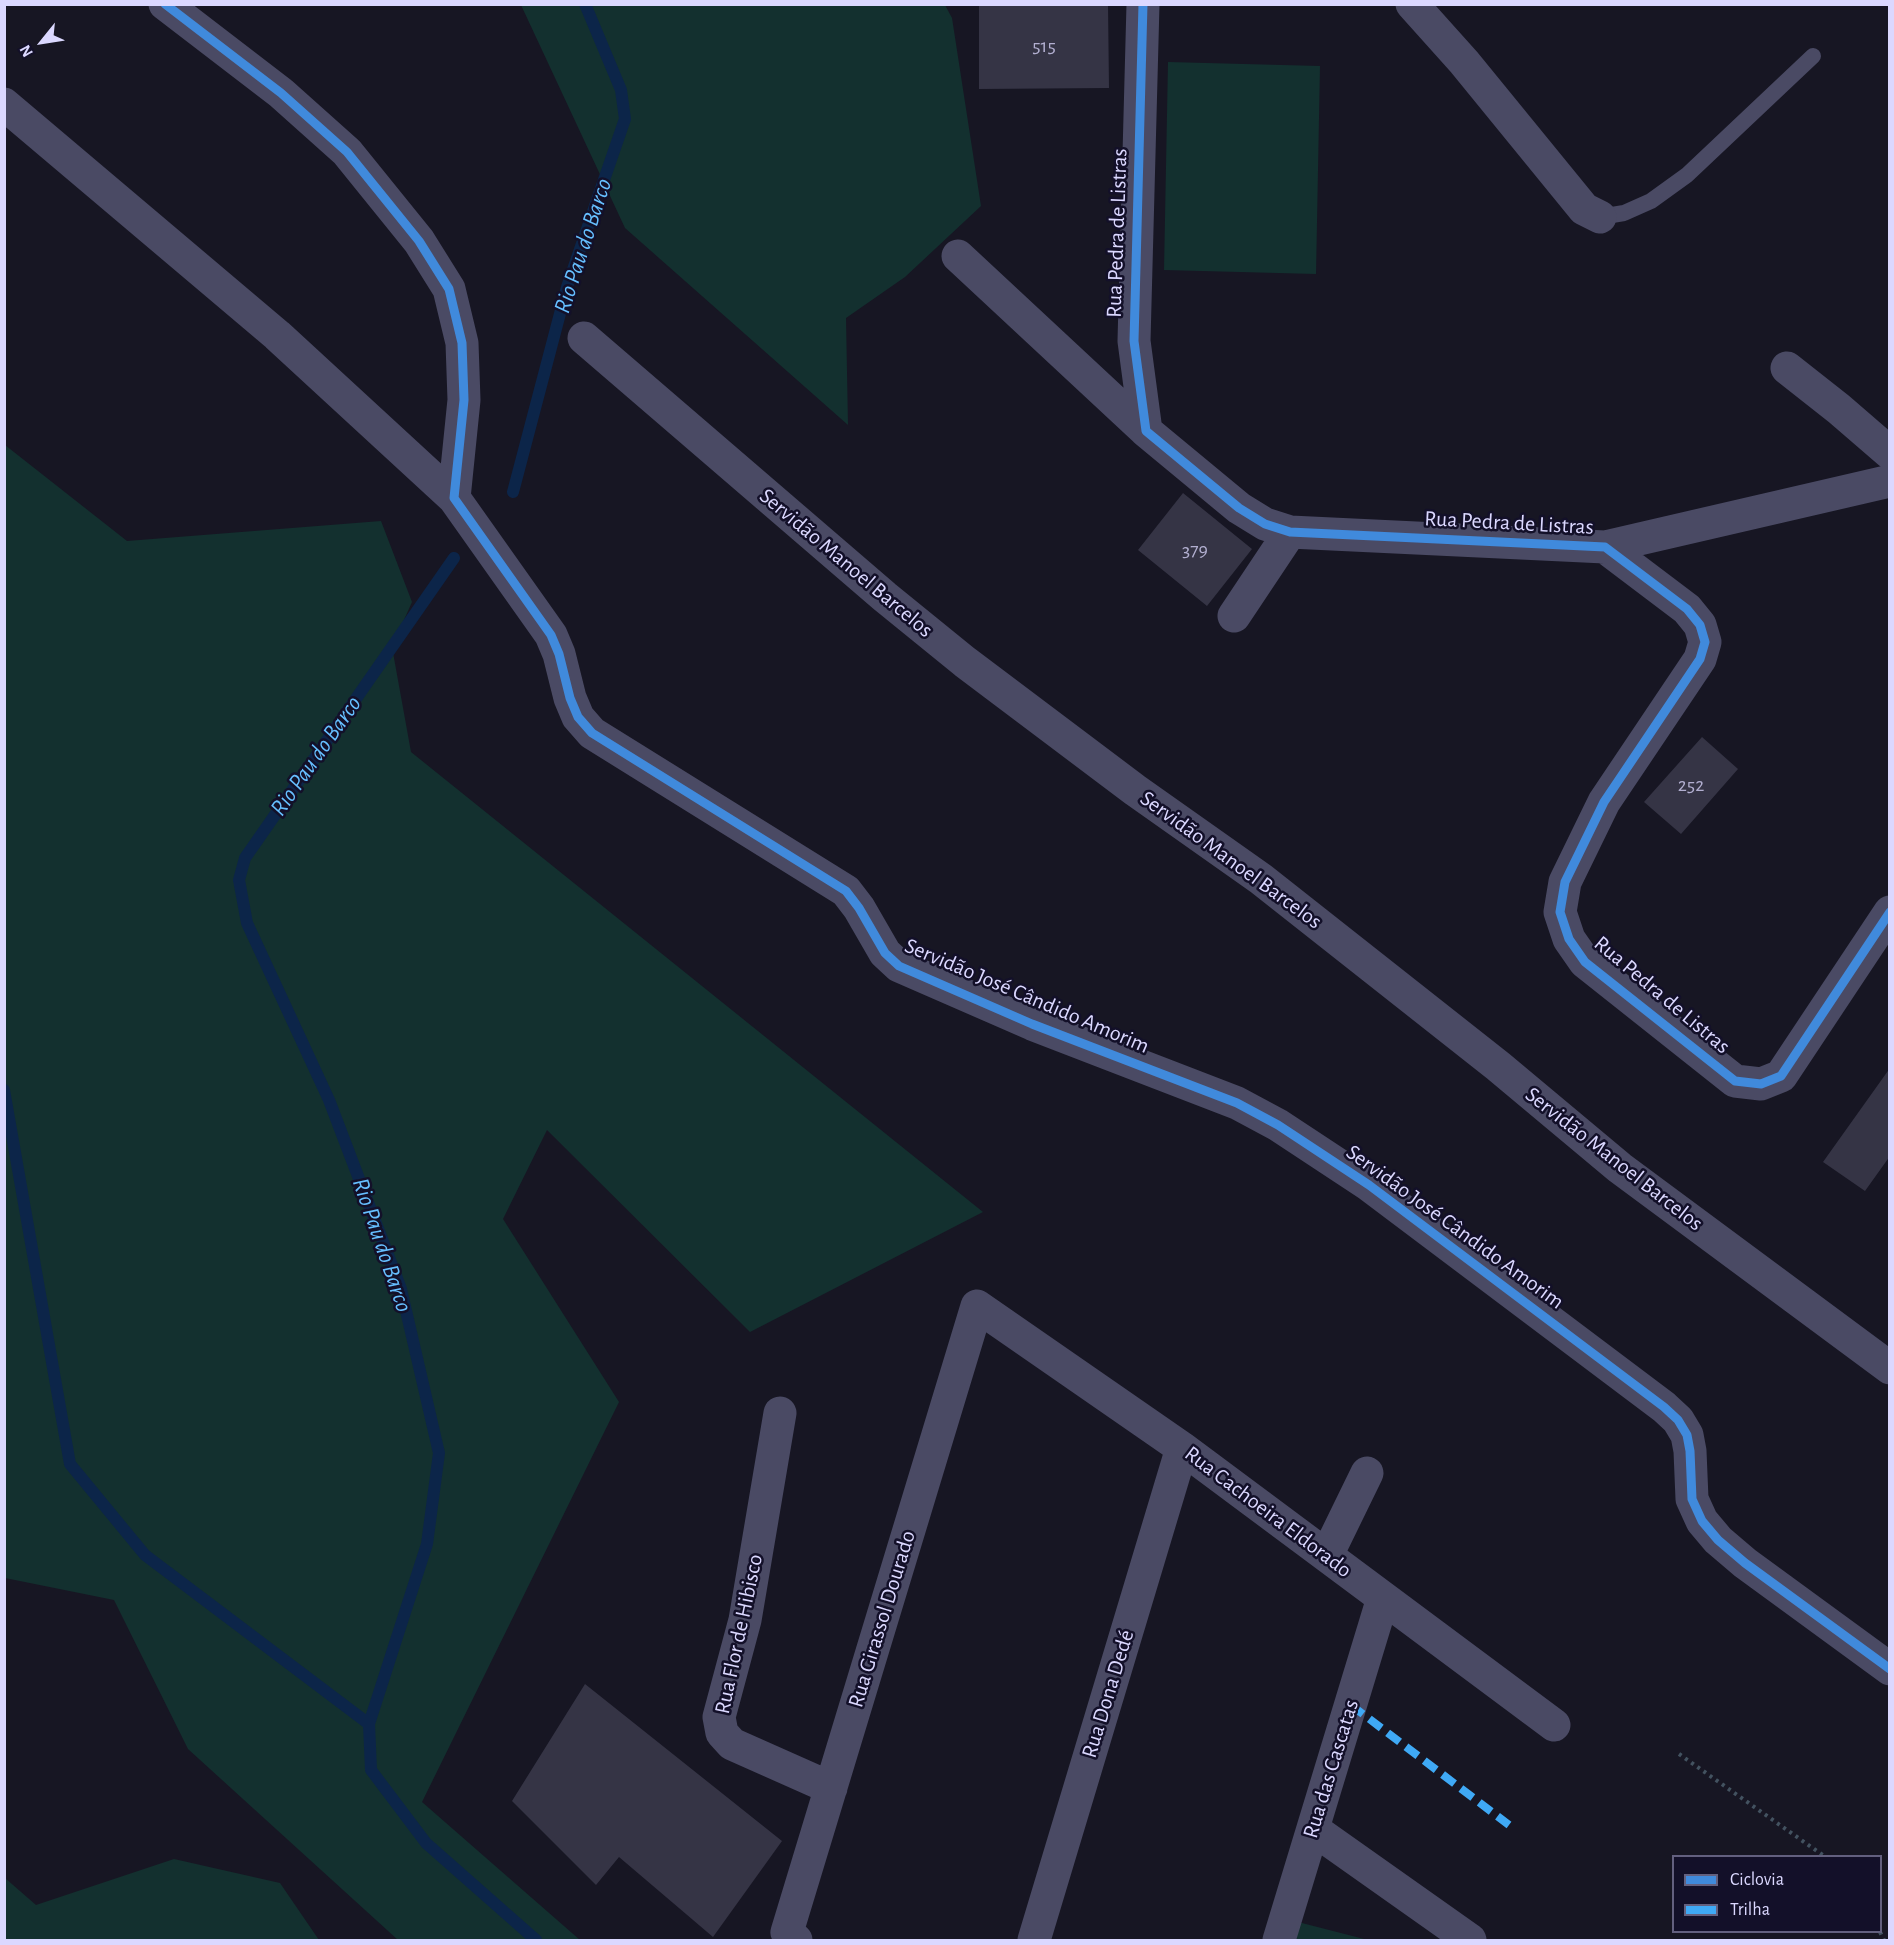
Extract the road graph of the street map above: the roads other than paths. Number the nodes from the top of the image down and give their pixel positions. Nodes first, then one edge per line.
1 (1143, 4) edge
2 (1412, 4) edge
3 (171, 7) edge
4 (1813, 56) dead end
5 (4, 104) edge
6 (1600, 217) joint
7 (958, 256) dead end
8 (584, 338) dead end
9 (1787, 368) dead end
10 (1146, 431) junction
11 (1890, 453) edge
12 (1890, 481) edge
13 (454, 498) junction
14 (1290, 532) junction
15 (1605, 547) junction
16 (1234, 616) dead end
17 (1890, 912) edge
18 (977, 1306) joint
19 (1890, 1368) edge
20 (780, 1413) dead end
21 (1182, 1448) junction
22 (1367, 1473) dead end
23 (1327, 1556) junction
24 (1383, 1598) junction
25 (1890, 1669) edge
26 (1554, 1725) dead end
27 (831, 1788) junction
28 (1313, 1829) junction
29 (792, 1936) edge
30 (1034, 1941) edge
31 (1279, 1941) edge
32 (1470, 1941) edge

1 - 10 street, Rua Pedra de Listras
2 - 6 street
3 - 13 street
4 - 6 lane
5 - 13 street, Servidão José Cândido Amorim
7 - 10 street
8 - 19 street, Servidão Manoel Barcelos
9 - 11 street
10 - 14 street, Rua Pedra de Listras
12 - 15 street
13 - 25 street, Servidão José Cândido Amorim
14 - 15 street, Rua Pedra de Listras
14 - 16 street
15 - 17 street, Rua Pedra de Listras
18 - 21 street, Rua Cachoeira Eldorado
18 - 27 street, Rua Girassol Dourado
20 - 27 street, Rua Flor de Hibisco
21 - 23 street, Rua Cachoeira Eldorado
21 - 30 street, Rua Dona Dedé
22 - 23 street
23 - 24 street, Rua Cachoeira Eldorado
24 - 26 street, Rua Cachoeira Eldorado
24 - 28 street, Rua das Cascatas
27 - 29 street, Rua Girassol Dourado
28 - 31 street, Rua das Cascatas
28 - 32 street

